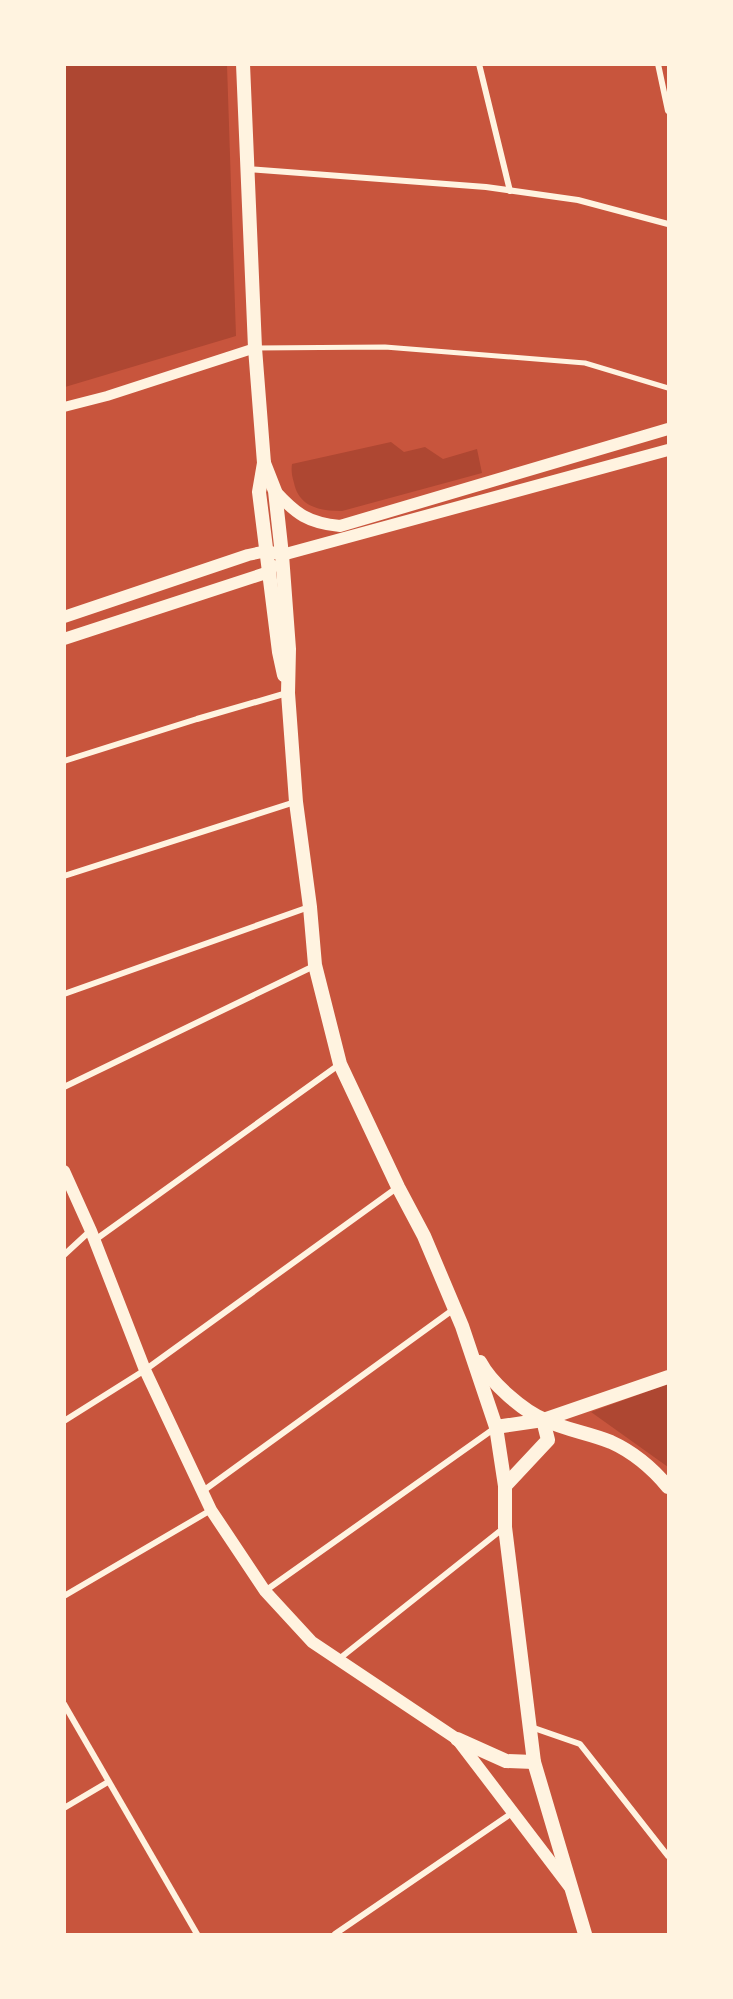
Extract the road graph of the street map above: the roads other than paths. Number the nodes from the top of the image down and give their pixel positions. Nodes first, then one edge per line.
1 (243, 64) edge
2 (479, 64) edge
3 (658, 64) edge
4 (669, 111) edge
5 (246, 168) junction
6 (510, 191) junction
7 (669, 224) edge
8 (255, 348) junction
9 (669, 388) edge
10 (64, 407) edge
11 (669, 429) edge
12 (669, 450) edge
13 (264, 463) junction
14 (275, 491) junction
15 (267, 551) junction
16 (282, 555) junction
17 (269, 572) junction
18 (64, 617) edge
19 (64, 639) edge
20 (288, 693) junction
21 (64, 761) edge
22 (296, 802) junction
23 (64, 876) edge
24 (310, 907) junction
25 (315, 965) junction
26 (64, 994) edge
27 (340, 1064) junction
28 (64, 1087) edge
29 (64, 1171) edge
30 (398, 1188) junction
31 (92, 1236) junction
32 (64, 1255) edge
33 (455, 1309) junction
34 (462, 1326) junction
35 (145, 1370) junction
36 (669, 1377) edge
37 (543, 1420) junction
38 (64, 1421) edge
39 (496, 1427) junction
40 (505, 1486) junction
41 (669, 1487) edge
42 (203, 1491) junction
43 (211, 1510) junction
44 (505, 1527) junction
45 (265, 1591) junction
46 (64, 1596) edge
47 (339, 1659) junction
48 (64, 1704) edge
49 (530, 1727) junction
50 (457, 1739) junction
51 (534, 1762) junction
52 (108, 1782) junction
53 (64, 1808) edge
54 (512, 1813) junction
55 (669, 1856) edge
56 (573, 1890) junction
57 (196, 1935) edge
58 (335, 1935) edge
59 (585, 1935) edge

1 - 5 main road
2 - 6 street
3 - 4 street
5 - 6 street
5 - 8 main road
6 - 7 street
8 - 9 street
8 - 10 street
8 - 13 main road
11 - 14 main road
12 - 16 main road
13 - 14 main road
13 - 15 main road
14 - 16 main road
15 - 16 main road
15 - 17 main road
15 - 18 main road
16 - 17 main road
16 - 20 main road
17 - 19 main road
17 - 20 main road
20 - 21 street
20 - 22 main road
22 - 23 street
22 - 24 main road
24 - 25 main road
24 - 26 street
25 - 27 main road
25 - 28 street
27 - 30 main road
27 - 31 street
29 - 31 main road
30 - 33 main road
30 - 35 street
31 - 32 street
31 - 35 main road
33 - 34 main road
33 - 42 street
34 - 37 main road
34 - 39 main road
35 - 38 street
35 - 42 main road
36 - 37 main road
37 - 39 main road
37 - 40 main road
37 - 41 main road
39 - 40 main road
39 - 45 street
40 - 44 main road
42 - 43 main road
43 - 45 main road
43 - 46 street
44 - 47 street
44 - 49 main road
45 - 47 main road
47 - 50 main road
48 - 52 street
49 - 51 main road
49 - 55 street
50 - 51 main road
50 - 54 main road
51 - 56 main road
52 - 53 street
52 - 57 street
54 - 56 main road
54 - 58 street
56 - 59 main road

